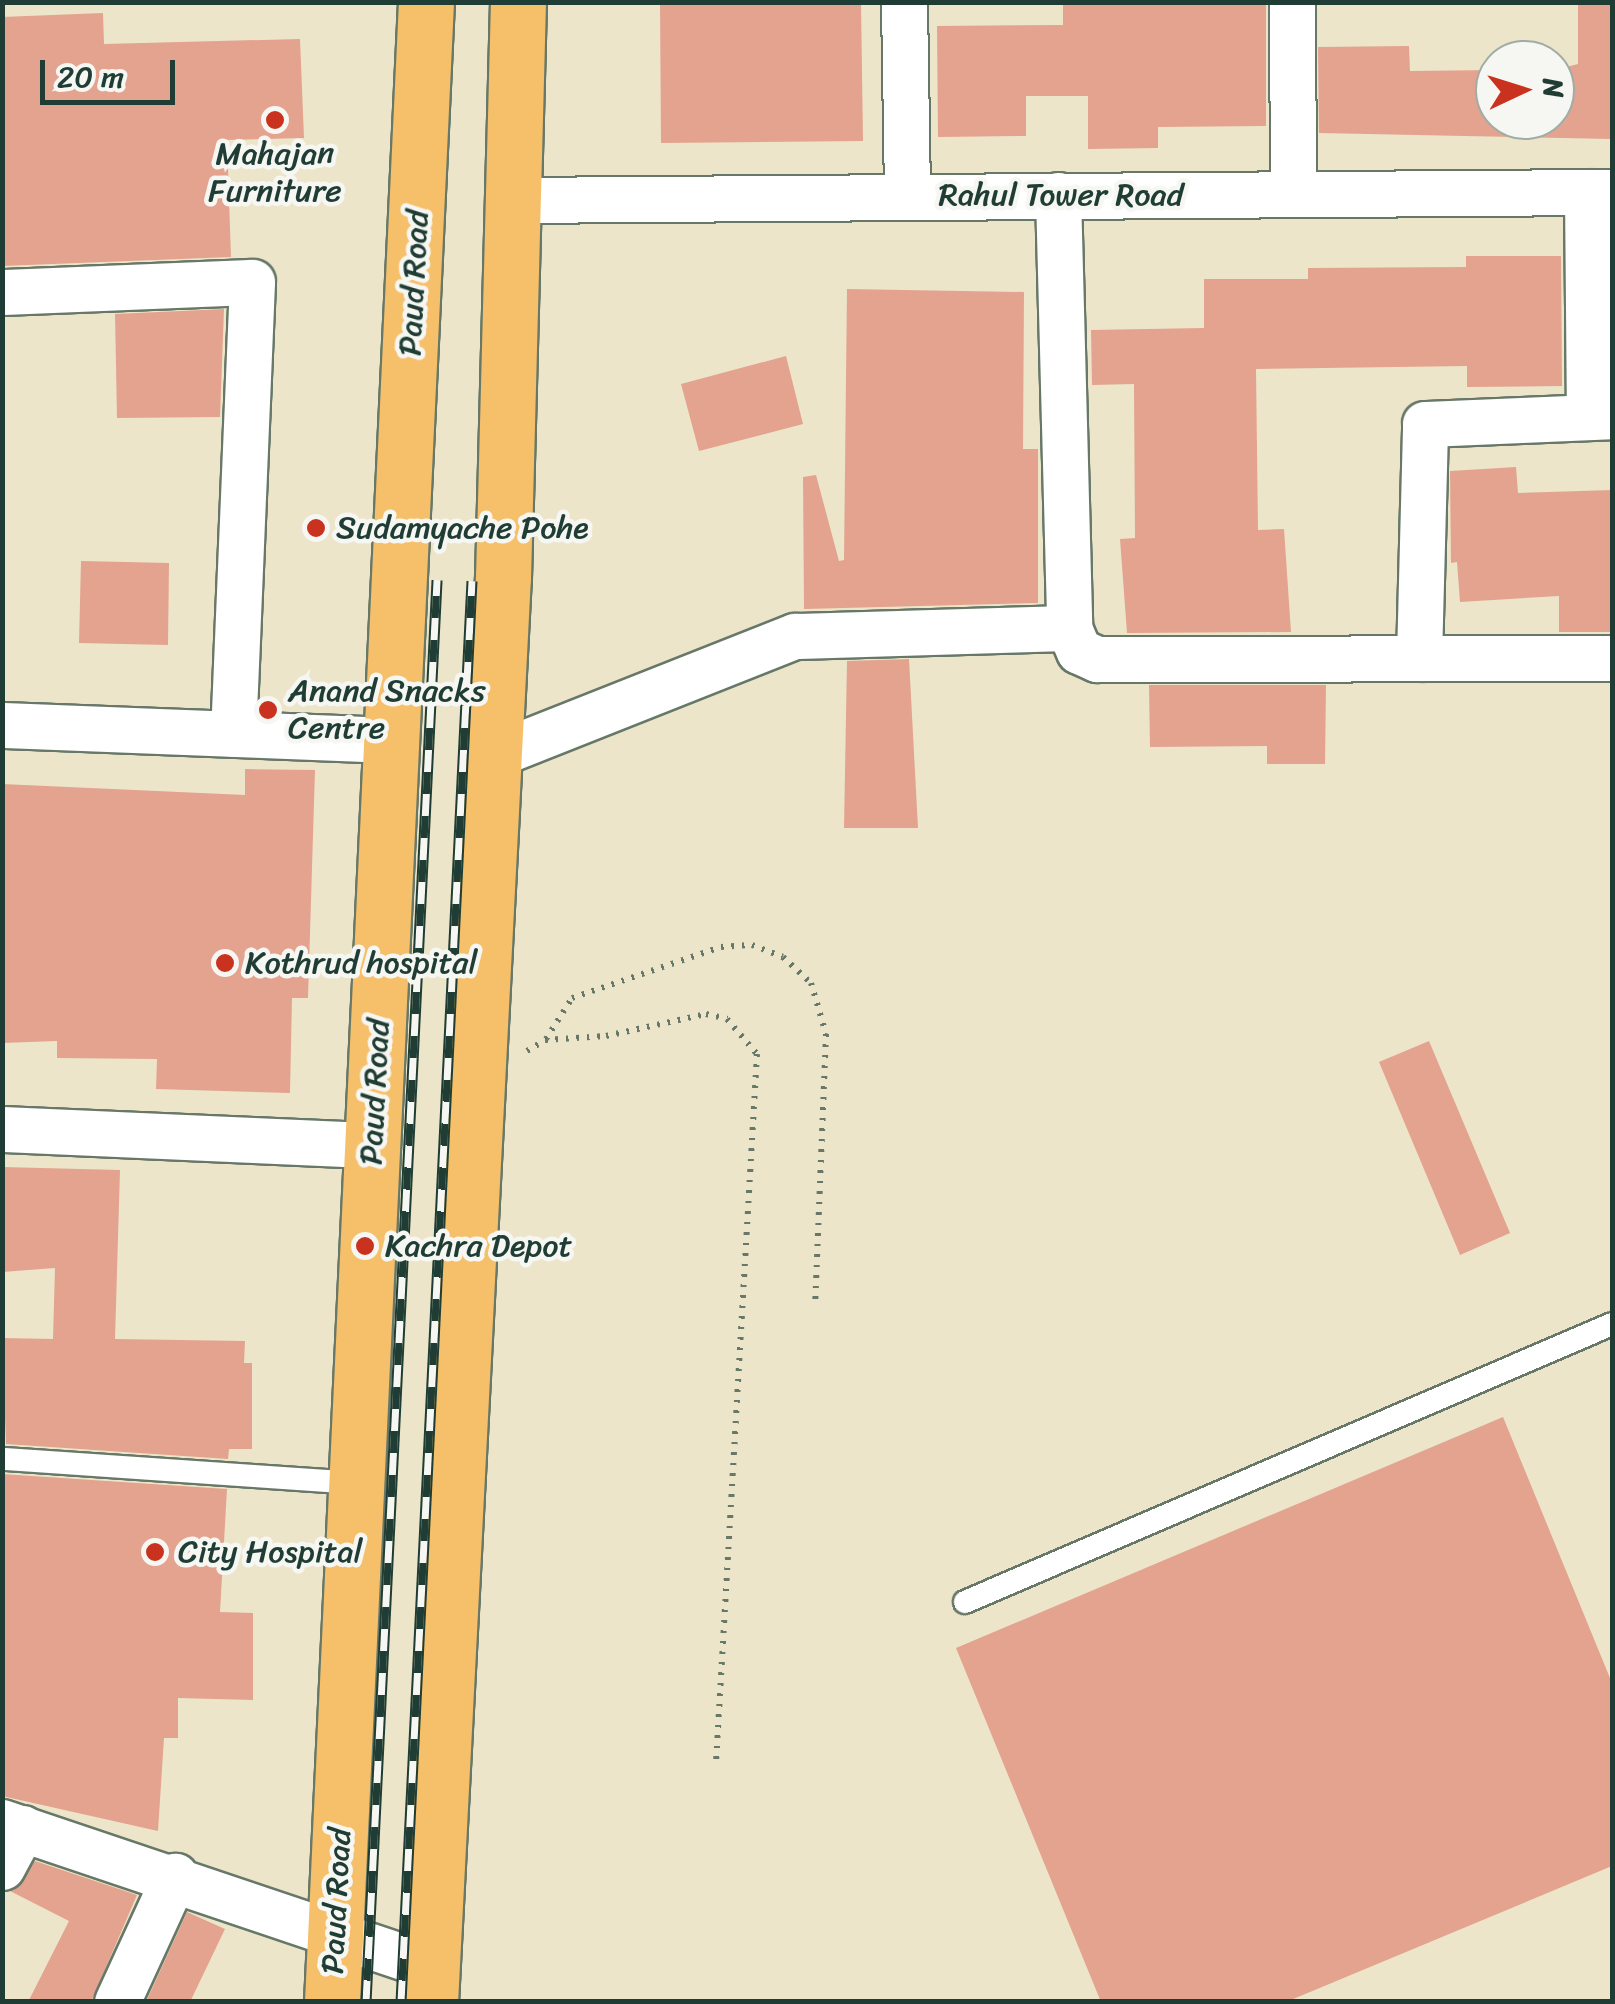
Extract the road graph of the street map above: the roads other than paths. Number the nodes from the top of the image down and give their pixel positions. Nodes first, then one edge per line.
1 (426, 2) edge
2 (518, 2) edge
3 (904, 2) edge
4 (1292, 2) edge
5 (1600, 192) edge
6 (1293, 194) junction
7 (907, 196) junction
8 (1058, 196) junction
9 (510, 200) junction
10 (2, 292) edge
11 (1601, 417) edge
12 (1069, 628) junction
13 (1419, 658) junction
14 (1612, 658) edge
15 (2, 726) edge
16 (233, 734) junction
17 (394, 740) junction
18 (494, 755) junction
19 (2, 1129) edge
20 (372, 1145) junction
21 (1612, 1324) edge
22 (4, 1459) edge
23 (356, 1483) junction
24 (966, 1602) dead end
25 (9, 1839) edge
26 (174, 1876) junction
27 (336, 1936) junction
28 (431, 1984) edge
29 (117, 2002) edge
30 (332, 2002) edge

1 - 17 main road, Paud Road
2 - 9 main road
3 - 7 street
4 - 6 street
5 - 6 street, Rahul Tower Road
5 - 11 street
6 - 8 street, Rahul Tower Road
7 - 8 street, Rahul Tower Road
7 - 9 street, Rahul Tower Road
8 - 12 street
9 - 18 main road
10 - 16 street
11 - 13 street
12 - 13 street
12 - 18 street
13 - 14 street
15 - 16 street
16 - 17 street
17 - 20 main road, Paud Road
18 - 28 main road
19 - 20 street
20 - 23 main road, Paud Road
21 - 24 lane
22 - 23 lane
23 - 27 main road, Paud Road
25 - 26 street
26 - 27 street
26 - 29 street
27 - 28 street
27 - 30 main road, Paud Road

